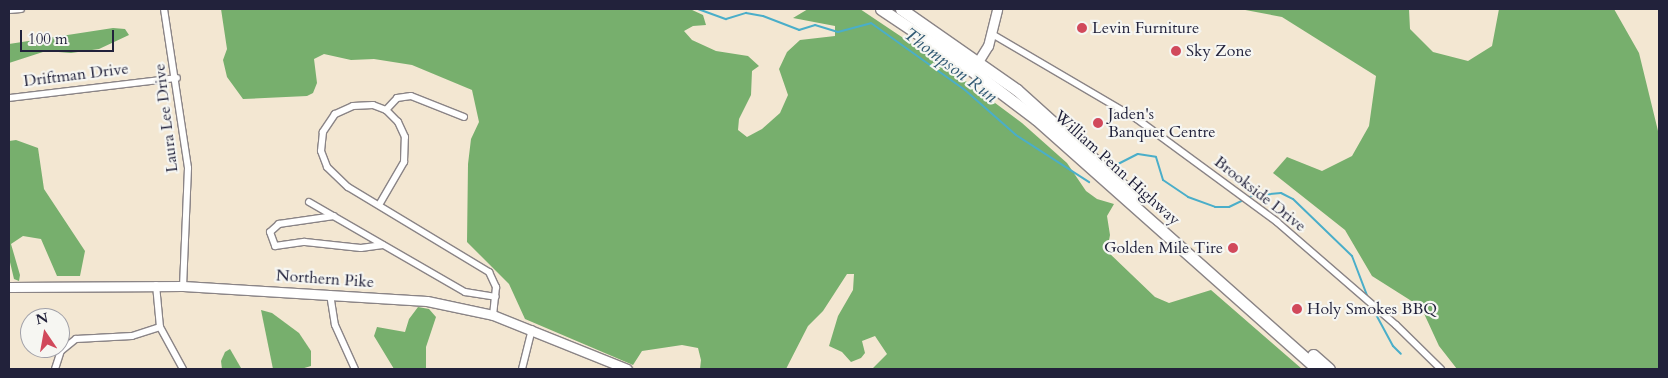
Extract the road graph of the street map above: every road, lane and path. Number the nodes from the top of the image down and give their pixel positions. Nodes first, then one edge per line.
1 (21, 9) edge
2 (164, 9) edge
3 (882, 9) edge
4 (900, 9) edge
5 (997, 9) edge
6 (9, 10) edge
7 (992, 34) junction
8 (976, 66) junction
9 (177, 78) junction
10 (9, 98) edge
11 (386, 110) junction
12 (464, 117) dead end
13 (309, 202) dead end
14 (379, 205) junction
15 (334, 216) junction
16 (383, 244) junction
17 (156, 285) junction
18 (9, 286) edge
19 (183, 286) junction
20 (330, 294) junction
21 (496, 296) junction
22 (493, 315) junction
23 (160, 327) junction
24 (532, 328) junction
25 (54, 369) edge
26 (182, 369) edge
27 (356, 369) edge
28 (522, 369) edge
29 (626, 369) edge
30 (1318, 369) edge
31 (1329, 369) edge
32 (1441, 369) edge

1 - 6 street
2 - 9 street, Laura Lee Drive
3 - 8 highway, William Penn Highway
4 - 8 highway, William Penn Highway
5 - 7 main road
7 - 8 main road
7 - 32 street, Brookside Drive
8 - 30 highway, William Penn Highway
8 - 31 highway, William Penn Highway
9 - 10 street, Driftman Drive
9 - 19 street, Laura Lee Drive
11 - 12 street
11 - 14 street
11 - 14 street
13 - 15 street
14 - 21 street
15 - 16 street
15 - 16 street
16 - 21 street
17 - 18 main road, Northern Pike
17 - 19 main road, Northern Pike
17 - 23 street
19 - 20 main road, Northern Pike
20 - 22 main road, Northern Pike
20 - 27 street
21 - 22 street
22 - 24 main road, Northern Pike
23 - 25 street
23 - 26 street
24 - 28 street
24 - 29 main road, Northern Pike

